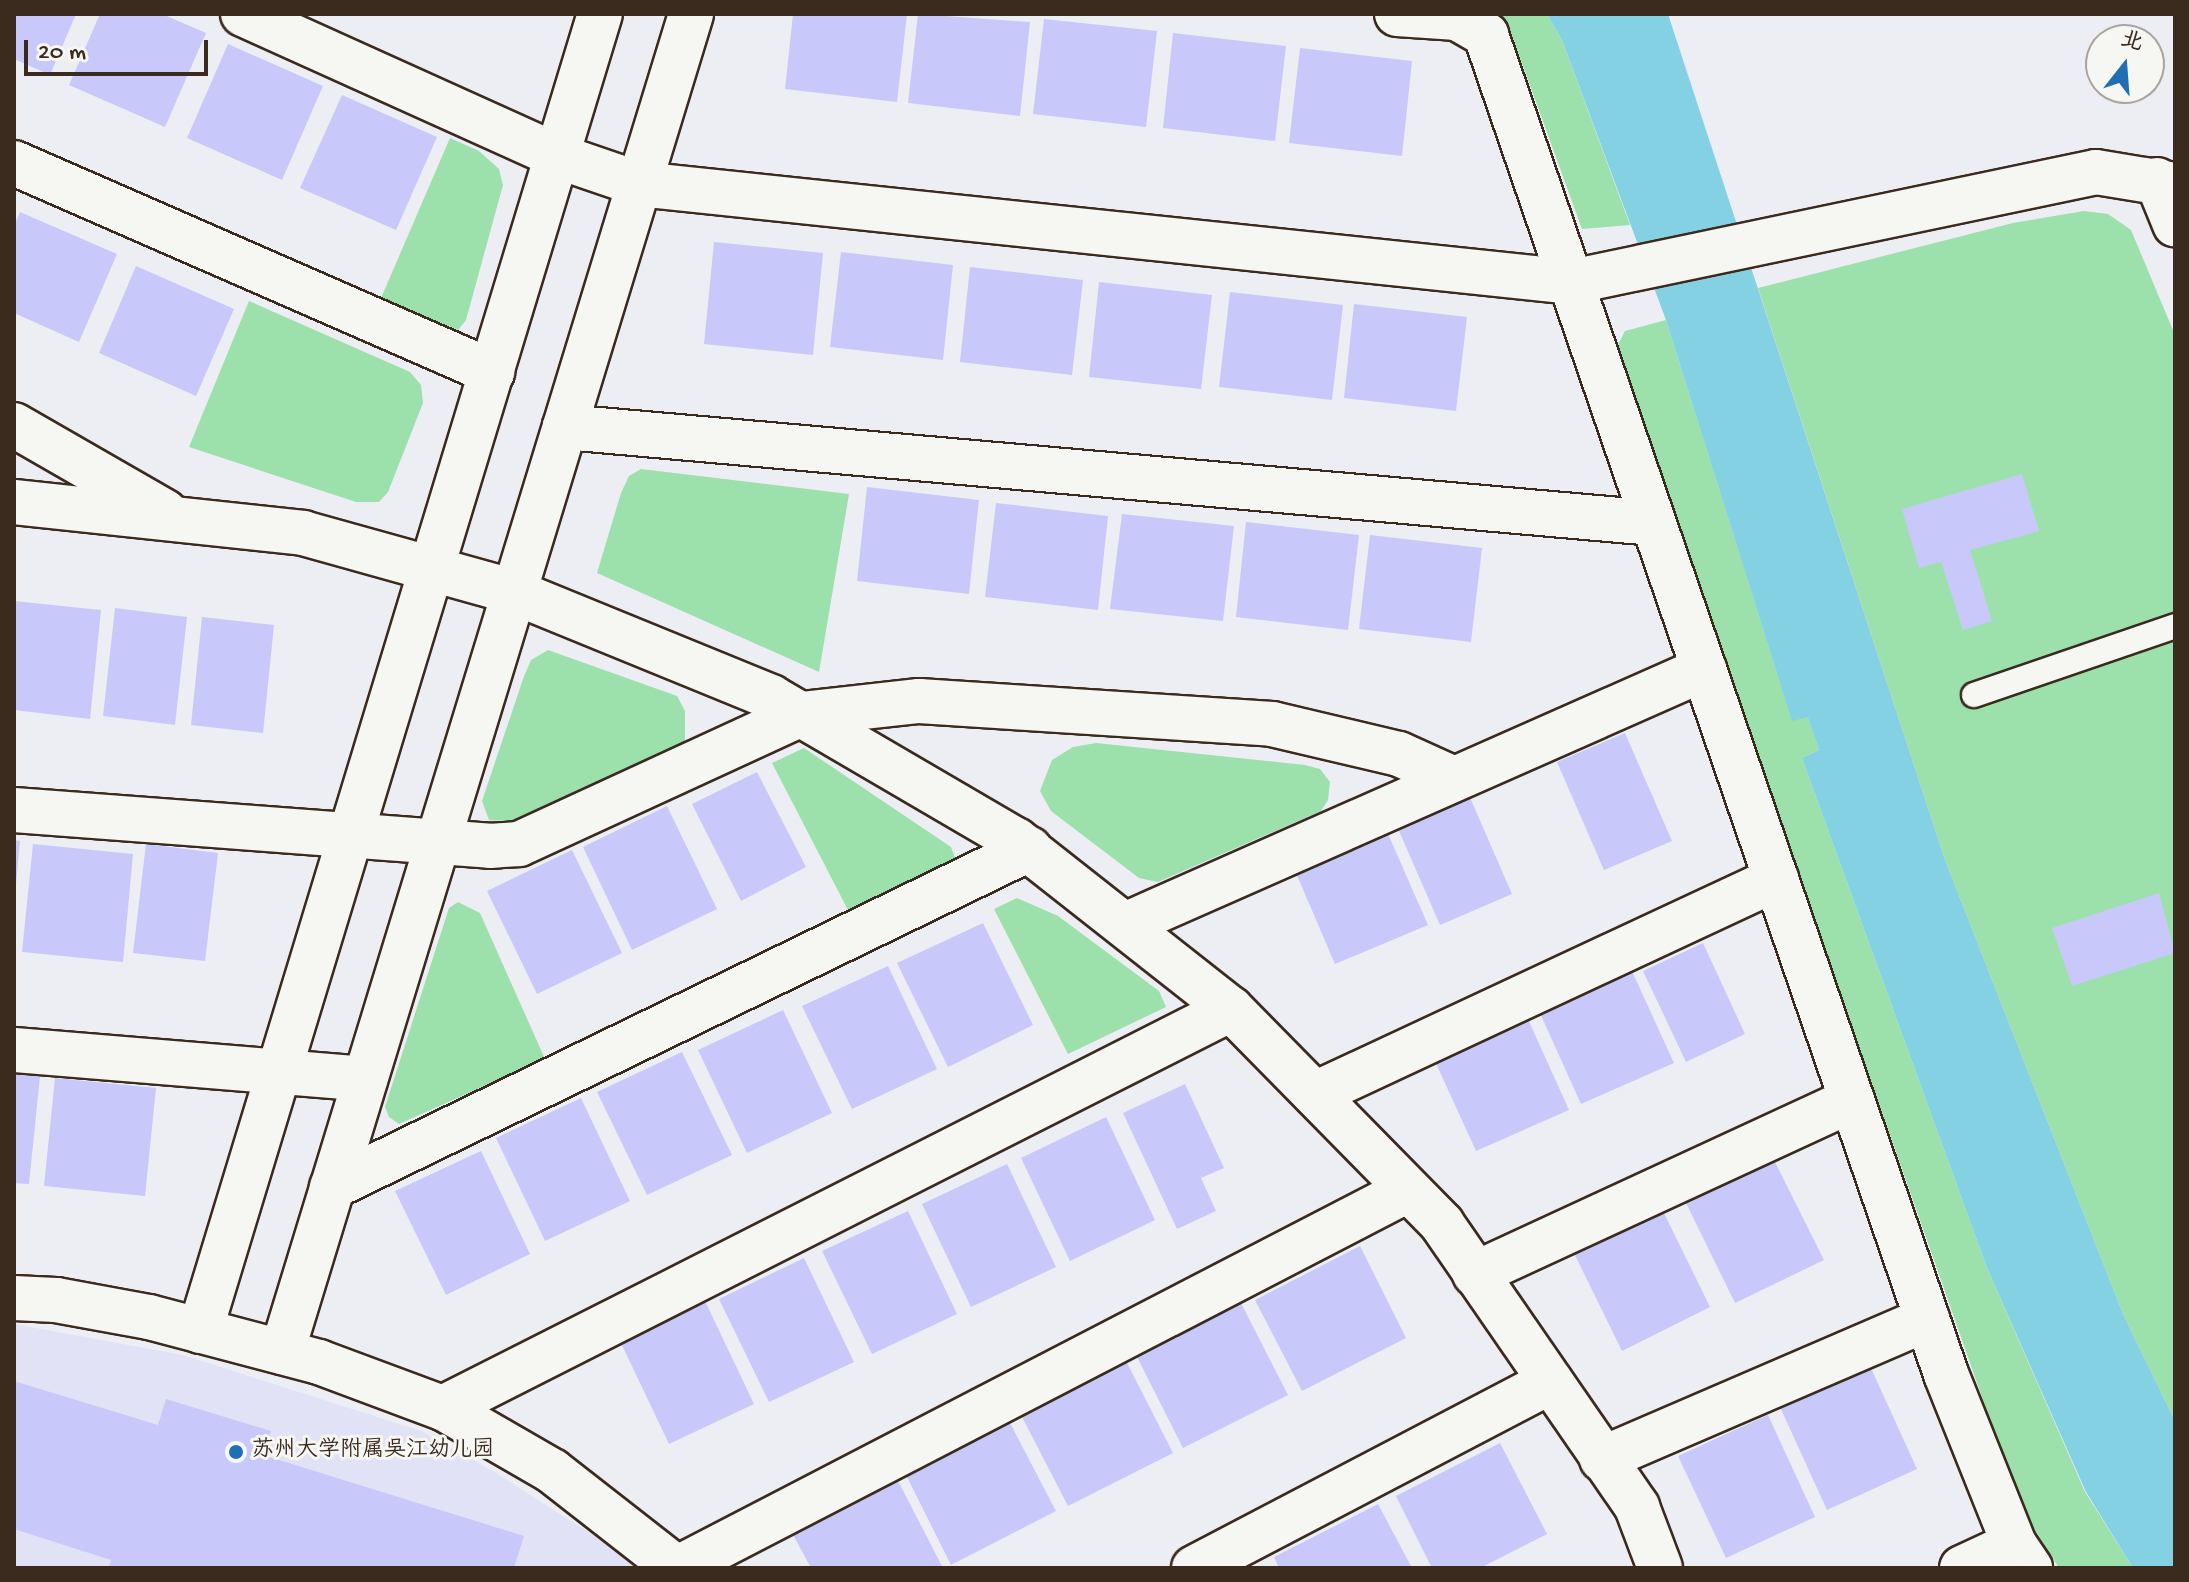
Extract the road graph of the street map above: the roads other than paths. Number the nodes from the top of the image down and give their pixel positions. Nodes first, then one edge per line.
1 (243, 14) edge
2 (600, 14) edge
3 (691, 14) edge
4 (1397, 14) edge
5 (557, 156) junction
6 (14, 163) edge
7 (2166, 183) edge
8 (639, 184) junction
9 (2175, 224) edge
10 (1592, 278) junction
11 (492, 372) junction
12 (14, 425) edge
13 (565, 427) junction
14 (14, 502) edge
15 (179, 520) junction
16 (1653, 523) junction
17 (432, 570) junction
18 (514, 592) junction
19 (2175, 626) edge
20 (1704, 669) junction
21 (1974, 695) dead end
22 (801, 714) junction
23 (1454, 779) junction
24 (14, 810) edge
25 (352, 835) junction
26 (438, 842) junction
27 (1029, 849) junction
28 (1776, 879) junction
29 (1127, 924) junction
30 (1231, 1009) junction
31 (14, 1050) edge
32 (281, 1073) junction
33 (365, 1079) junction
34 (1315, 1094) junction
35 (1852, 1100) junction
36 (332, 1187) junction
37 (1408, 1190) junction
38 (1475, 1274) junction
39 (14, 1298) edge
40 (1927, 1319) junction
41 (200, 1331) junction
42 (282, 1352) junction
43 (1550, 1382) junction
44 (443, 1408) junction
45 (1602, 1459) junction
46 (2022, 1556) edge
47 (677, 1568) edge
48 (1194, 1568) edge
49 (1660, 1568) edge
50 (1962, 1568) edge

1 - 5 street
2 - 5 street
3 - 8 street
4 - 10 street
5 - 8 street
5 - 11 street
6 - 11 street
7 - 9 street
7 - 10 street
8 - 10 street
8 - 13 street
10 - 16 street
11 - 17 street
12 - 15 street
13 - 16 street
13 - 18 street
14 - 15 street
15 - 17 street
16 - 20 street
17 - 18 street
17 - 25 street
18 - 22 street
18 - 26 street
19 - 21 lane
20 - 23 street
20 - 28 street
22 - 23 street
22 - 26 street
22 - 27 street
23 - 29 street
24 - 25 street
25 - 26 street
25 - 32 street
26 - 33 street
27 - 29 street
27 - 36 street
28 - 34 street
28 - 35 street
29 - 30 street
30 - 34 street
30 - 44 street
31 - 32 street
32 - 33 street
32 - 41 street
33 - 36 street
34 - 37 street
35 - 38 street
35 - 40 street
36 - 42 street
37 - 38 street
37 - 47 street
38 - 43 street
39 - 41 street
40 - 45 street
40 - 46 street
41 - 42 street
42 - 44 street
43 - 45 street
43 - 48 street
44 - 47 street
45 - 49 street
46 - 50 street

